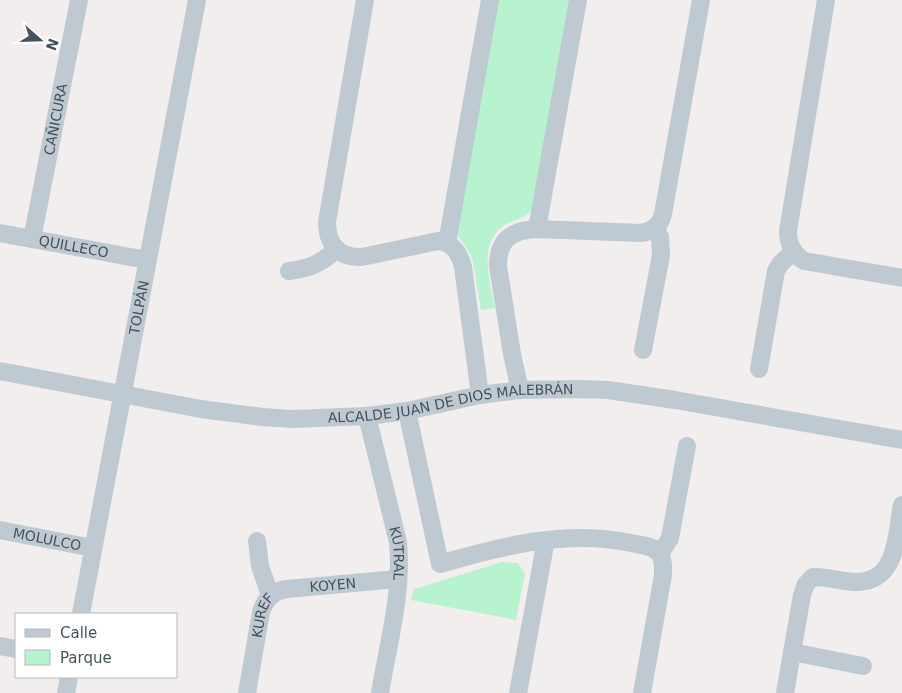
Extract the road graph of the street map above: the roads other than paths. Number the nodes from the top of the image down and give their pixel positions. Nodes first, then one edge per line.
1 (79, 0) edge
2 (197, 0) edge
3 (365, 0) edge
4 (490, 0) edge
5 (578, 0) edge
6 (701, 0) edge
7 (826, 0) edge
8 (656, 227) junction
9 (537, 229) junction
10 (0, 232) edge
11 (32, 239) junction
12 (447, 243) junction
13 (336, 249) junction
14 (793, 252) junction
15 (147, 260) junction
16 (289, 271) dead end
17 (902, 277) edge
18 (643, 350) dead end
19 (759, 369) dead end
20 (0, 371) edge
21 (520, 390) junction
22 (122, 394) junction
23 (480, 395) junction
24 (406, 410) junction
25 (367, 416) junction
26 (902, 440) edge
27 (687, 446) dead end
28 (902, 504) edge
29 (0, 530) edge
30 (546, 540) junction
31 (257, 541) dead end
32 (93, 548) junction
33 (660, 554) junction
34 (398, 579) junction
35 (270, 596) junction
36 (81, 613) edge
37 (0, 646) edge
38 (15, 649) edge
39 (792, 652) junction
40 (863, 666) dead end
41 (69, 678) edge
42 (66, 693) edge
43 (247, 693) edge
44 (380, 693) edge
45 (518, 693) edge
46 (642, 693) edge
47 (785, 693) edge

1 - 11 street, CAÑICURA
2 - 15 street, TOLPÁN
3 - 13 street
4 - 12 street
5 - 9 street
6 - 8 street
7 - 14 street
8 - 9 street
8 - 18 street
9 - 21 street
10 - 11 street, QUILLECO
11 - 15 street, QUILLECO
12 - 13 street
12 - 23 street
13 - 16 street
14 - 17 street
14 - 19 street
15 - 22 street, TOLPÁN
20 - 22 street, ALCALDE JUAN DE DIOS MALEBRÁN
21 - 23 street, ALCALDE JUAN DE DIOS MALEBRÁN
21 - 26 street, ALCALDE JUAN DE DIOS MALEBRÁN
22 - 25 street, ALCALDE JUAN DE DIOS MALEBRÁN
22 - 32 street, TOLPÁN
23 - 24 street, ALCALDE JUAN DE DIOS MALEBRÁN
24 - 25 street, ALCALDE JUAN DE DIOS MALEBRÁN
24 - 30 street
25 - 34 street, KUTRAL
27 - 33 street
28 - 39 street
29 - 32 street, MOLULCO
30 - 33 street
30 - 45 street
31 - 35 street, KUREF
32 - 36 street, TOLPÁN
33 - 46 street
34 - 35 street, KOYEN
34 - 44 street, KUTRAL
35 - 43 street, KUREF
37 - 38 street
39 - 40 street
39 - 47 street
41 - 42 street

